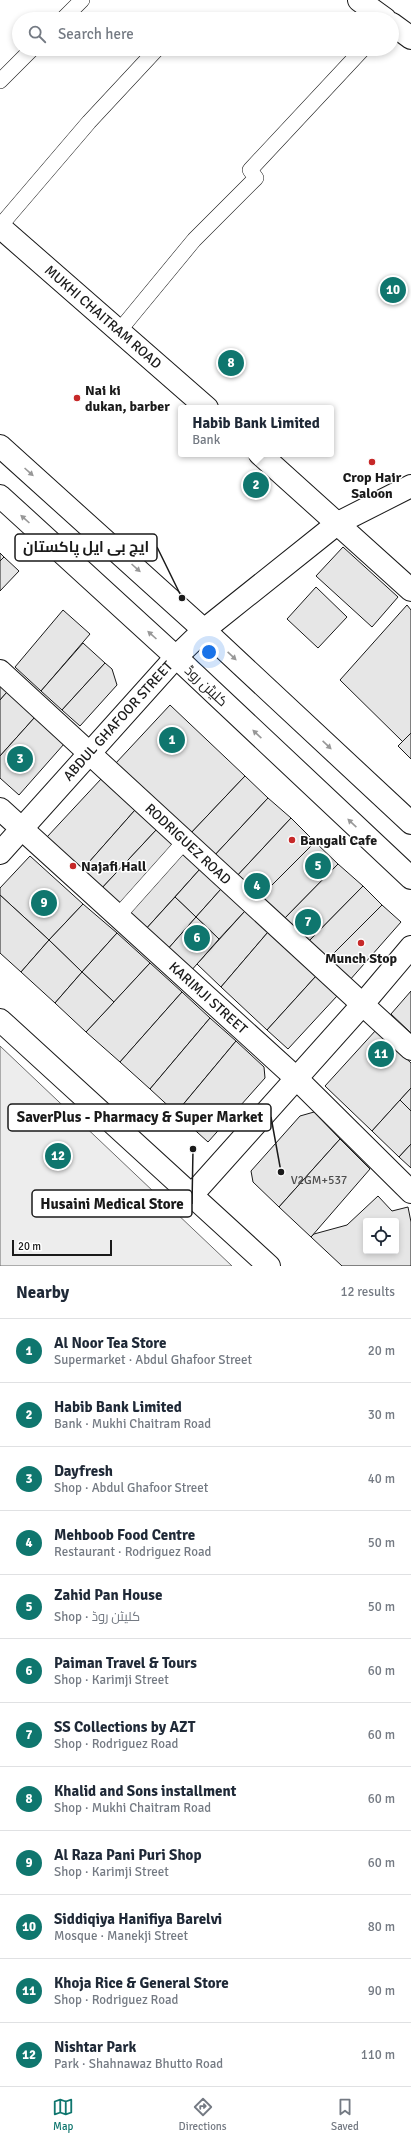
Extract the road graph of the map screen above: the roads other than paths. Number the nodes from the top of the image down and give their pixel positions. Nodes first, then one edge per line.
1 (82, 0) edge
2 (359, 0) edge
3 (70, 12) edge
4 (375, 12) edge
5 (399, 29) edge
6 (411, 38) edge
7 (25, 56) edge
8 (150, 56) edge
9 (356, 56) edge
10 (0, 81) edge
11 (0, 226) edge
12 (119, 331) junction
13 (204, 405) edge
14 (0, 446) edge
15 (263, 457) edge
16 (411, 486) edge
17 (0, 496) edge
18 (338, 523) junction
19 (411, 590) edge
20 (204, 630) junction
21 (176, 657) junction
22 (0, 671) edge
23 (89, 753) junction
24 (0, 809) edge
25 (411, 823) edge
26 (22, 829) junction
27 (184, 842) junction
28 (0, 853) edge
29 (411, 878) edge
30 (118, 916) junction
31 (411, 947) edge
32 (362, 1005) junction
33 (0, 1020) edge
34 (411, 1049) edge
35 (296, 1078) junction
36 (411, 1192) edge
37 (192, 1195) junction
38 (269, 1266) edge

1 - 3 lane
2 - 4 street
5 - 6 street
7 - 10 lane
8 - 11 lane
9 - 12 lane
11 - 12 street, MUKHI CHAITRAM ROAD
12 - 13 street, MUKHI CHAITRAM ROAD
14 -> 20 street
15 - 18 street
16 - 18 street, ABDUL GHAFOOR STREET
21 -> 17 street, کلیٹن روڈ
18 - 19 street
18 - 20 street, ABDUL GHAFOOR STREET
20 - 21 street, ABDUL GHAFOOR STREET
20 -> 25 street
21 - 23 street, ABDUL GHAFOOR STREET
29 -> 21 street, کلیٹن روڈ
22 - 23 street, RODRIGUEZ ROAD
23 - 26 street, ABDUL GHAFOOR STREET
23 - 27 street, RODRIGUEZ ROAD
24 - 26 street, KARIMJI STREET
26 - 28 street, ABDUL GHAFOOR STREET
26 - 30 street, KARIMJI STREET
27 - 30 lane
27 - 32 street, RODRIGUEZ ROAD
30 - 35 street, KARIMJI STREET
31 - 32 street
32 - 34 street, RODRIGUEZ ROAD
32 - 35 street
33 - 37 street
35 - 36 street, KARIMJI STREET
35 - 37 street
37 - 38 street

